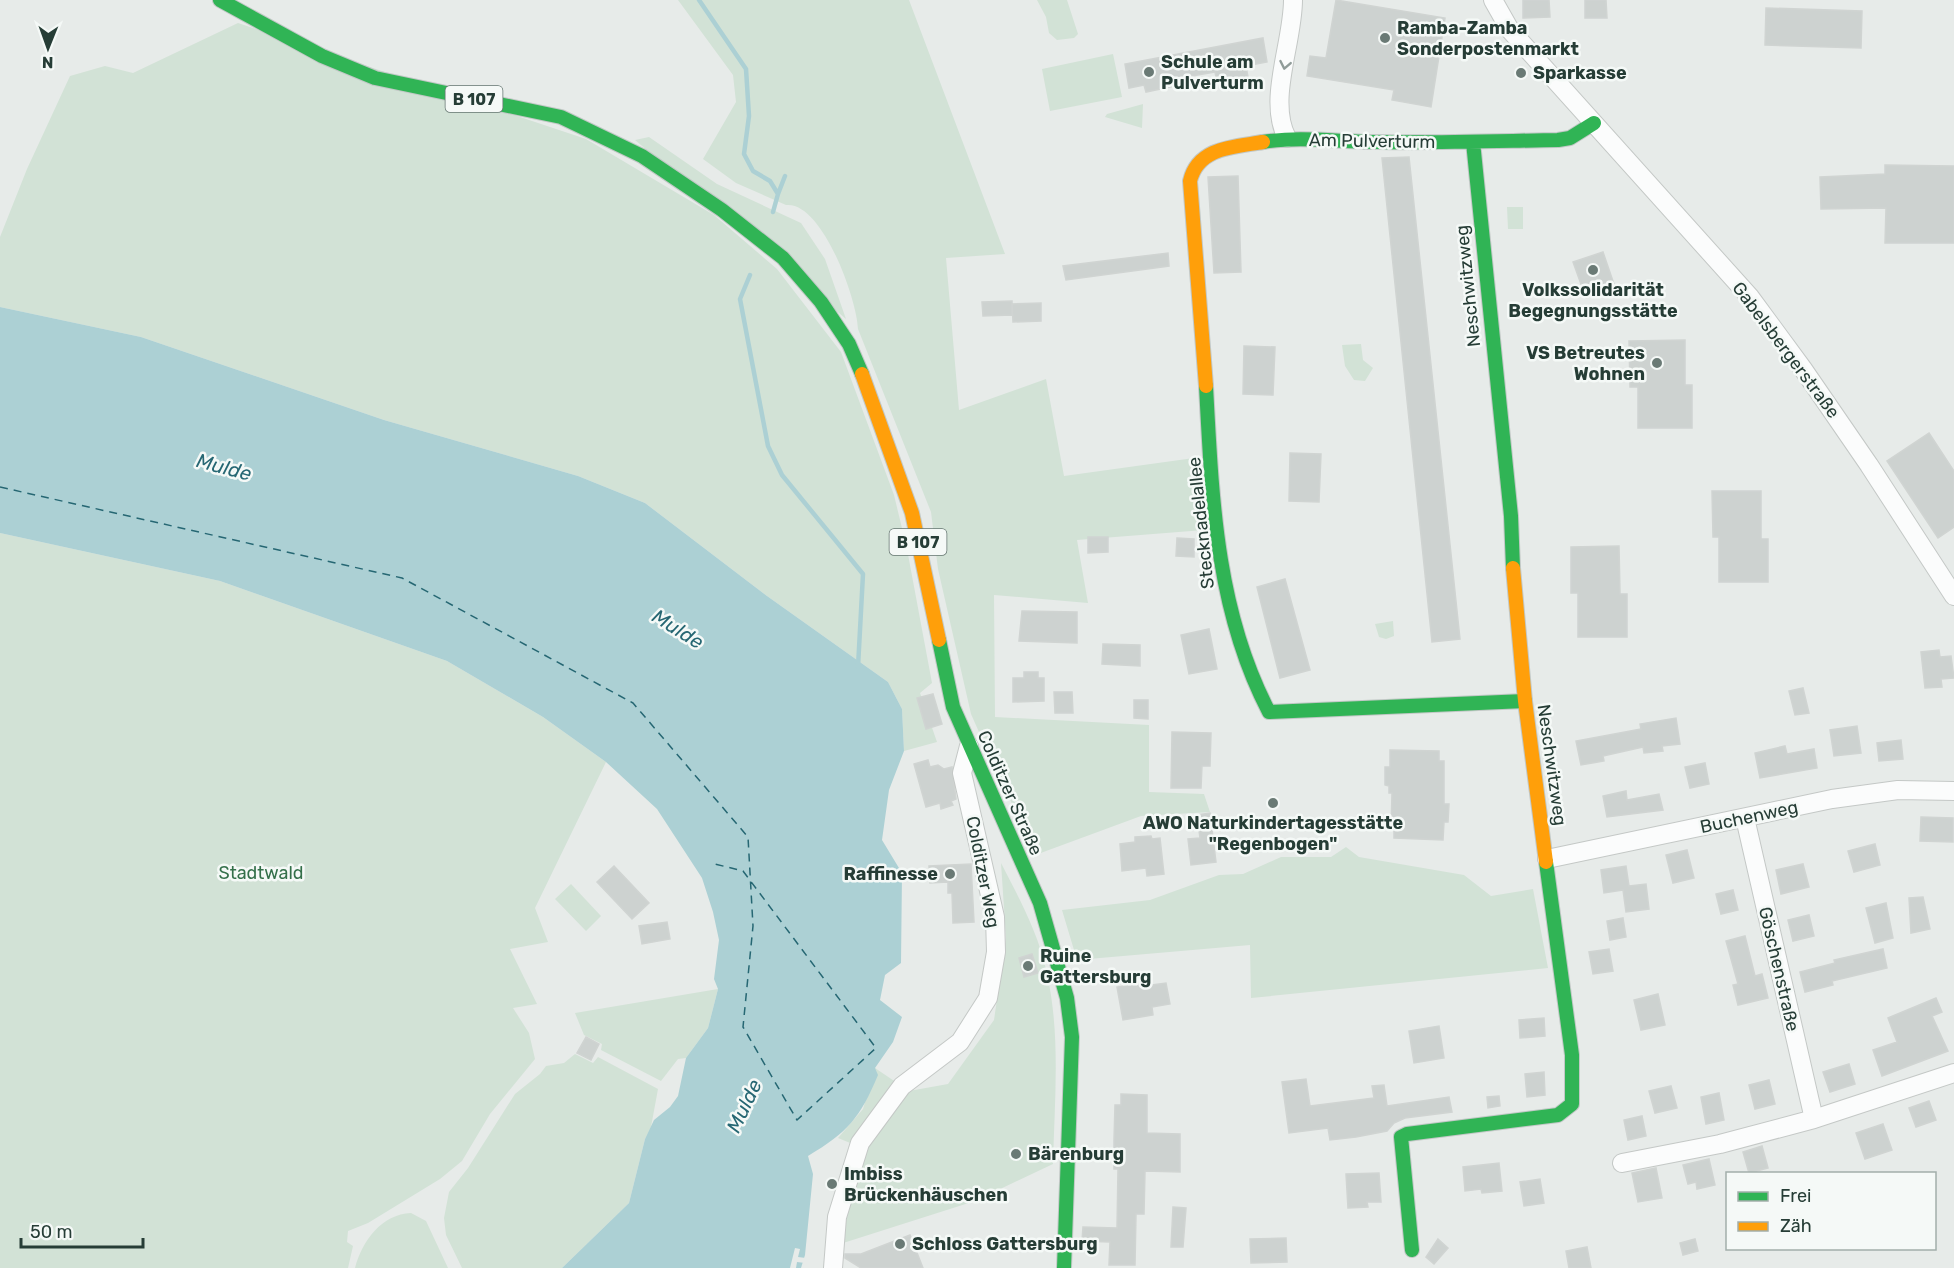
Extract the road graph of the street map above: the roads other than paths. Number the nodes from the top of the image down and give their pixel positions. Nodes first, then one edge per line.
1 (220, 0) edge
2 (1293, 0) edge
3 (1493, 0) edge
4 (1594, 123) junction
5 (1287, 138) junction
6 (1473, 142) junction
7 (1954, 596) edge
8 (1525, 701) junction
9 (969, 746) junction
10 (1954, 791) edge
11 (1745, 818) junction
12 (1547, 860) junction
13 (1954, 1073) edge
14 (1814, 1119) junction
15 (1622, 1163) dead end
16 (1412, 1250) dead end
17 (833, 1268) edge
18 (1064, 1268) edge

1 - 9 street, Colditzer Straße / B 107
2 -> 5 street, Am Pulverturm
3 - 4 street, Gabelsbergerstraße
4 - 6 street, Am Pulverturm
4 - 7 street, Gabelsbergerstraße
5 - 6 street, Am Pulverturm
5 - 8 street, Stecknadelallee
6 - 8 street, Neschwitzweg
8 - 12 street, Neschwitzweg
9 - 17 street, Colditzer Weg
9 - 18 street, Colditzer Straße / B 107
10 - 11 street, Buchenweg
11 - 12 street, Buchenweg
11 - 14 street, Göschenstraße
12 - 16 street, Neschwitzweg
13 - 14 street
14 - 15 street

